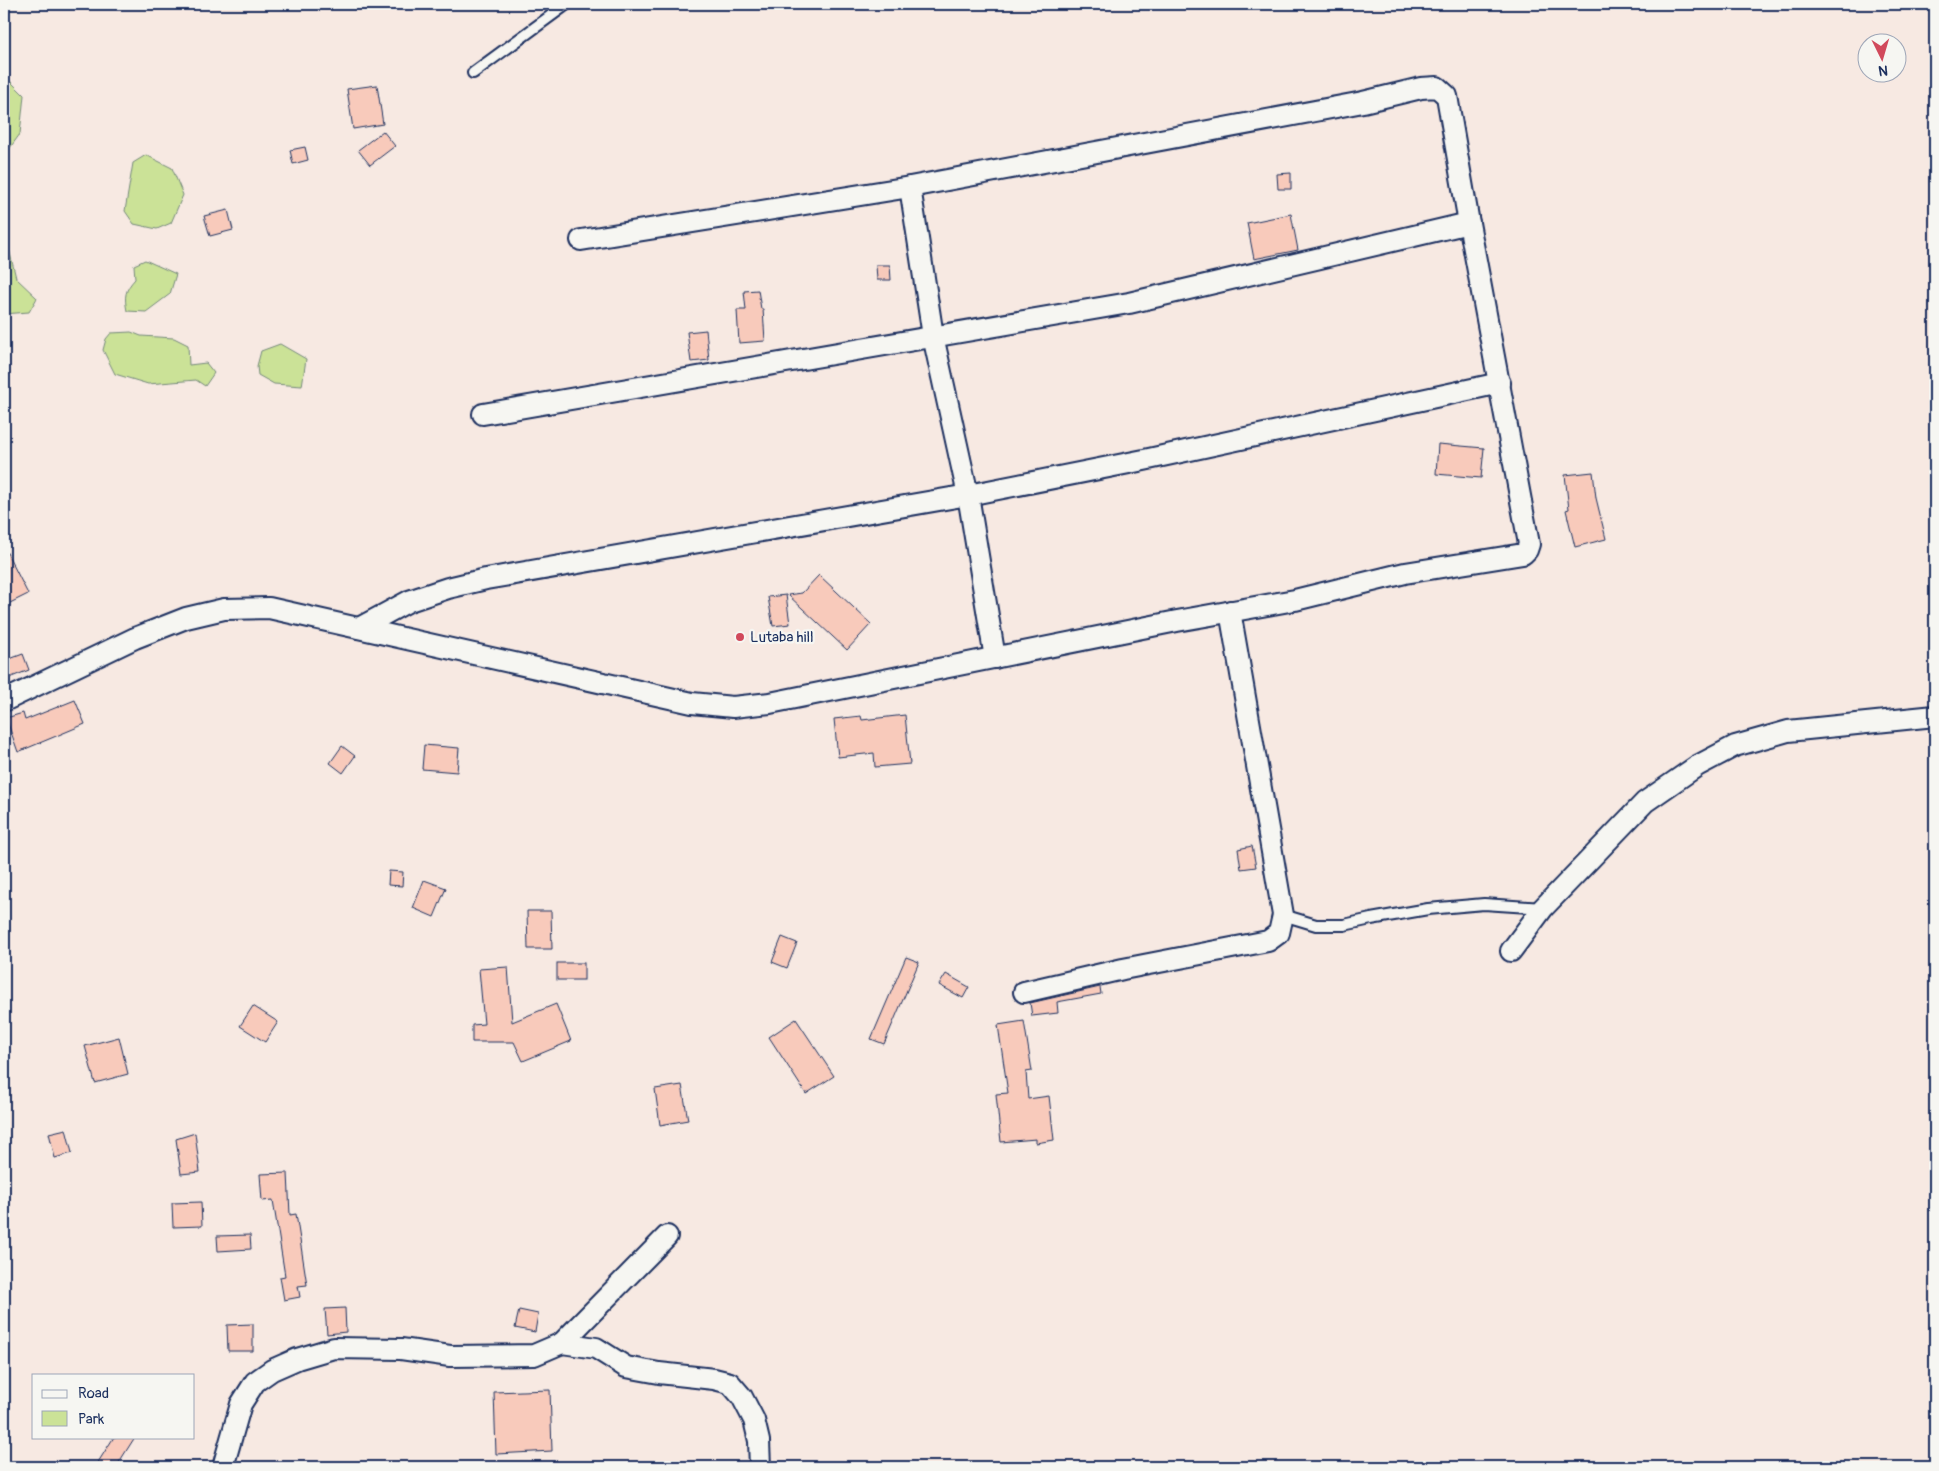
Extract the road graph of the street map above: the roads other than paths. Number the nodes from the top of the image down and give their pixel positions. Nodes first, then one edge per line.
1 (568, 4) edge
2 (473, 73) dead end
3 (910, 187) junction
4 (1468, 223) junction
5 (581, 240) dead end
6 (933, 336) junction
7 (1500, 383) junction
8 (483, 414) dead end
9 (968, 495) junction
10 (1230, 611) junction
11 (359, 628) junction
12 (995, 658) junction
13 (4, 701) edge
14 (1935, 716) edge
15 (1543, 908) junction
16 (1283, 915) junction
17 (1511, 951) dead end
18 (1024, 992) dead end
19 (667, 1236) dead end
20 (562, 1343) junction
21 (223, 1467) edge
22 (760, 1467) edge

1 - 2 lane
3 - 4 street
3 - 5 street
3 - 6 street
4 - 6 street
4 - 7 street
6 - 8 street
6 - 9 street
7 - 9 street
7 - 10 street
9 - 11 street
9 - 12 street
10 - 12 street
10 - 16 street
11 - 12 street
11 - 13 street
14 - 15 street
15 - 16 lane
15 - 17 street
16 - 18 street
19 - 20 street
20 - 21 street
20 - 22 street

